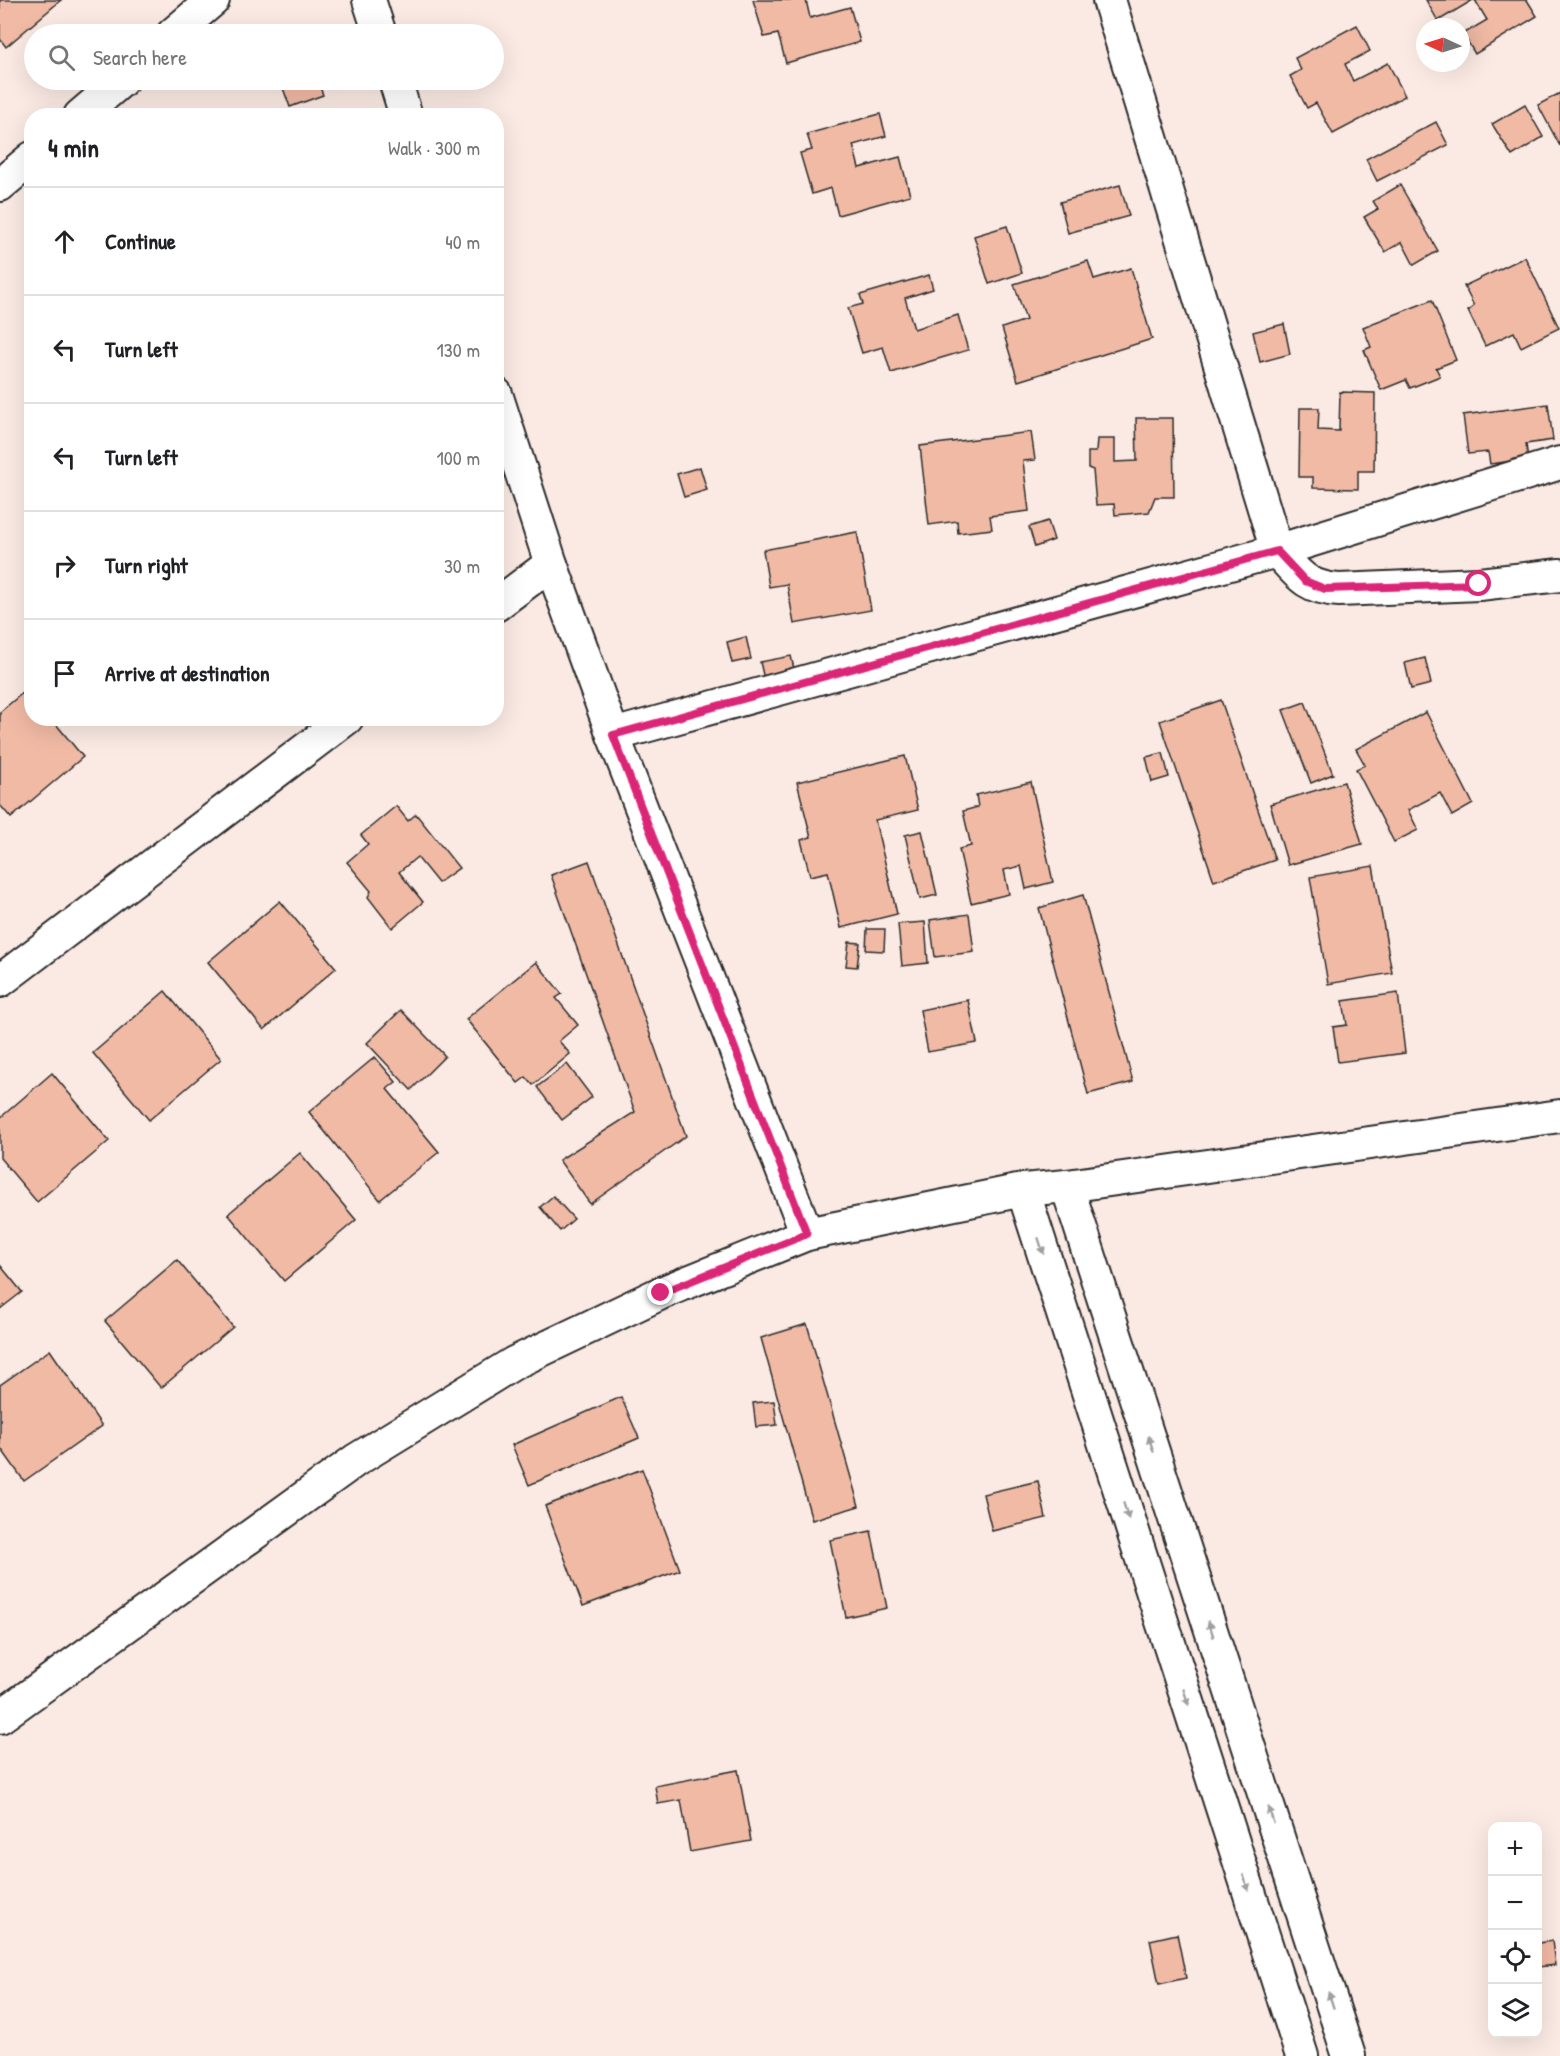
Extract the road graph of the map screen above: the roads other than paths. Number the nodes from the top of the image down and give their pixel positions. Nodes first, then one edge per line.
1 (213, 0) edge
2 (369, 0) edge
3 (1109, 0) edge
4 (185, 24) edge
5 (377, 24) edge
6 (110, 90) edge
7 (398, 90) edge
8 (89, 108) edge
9 (404, 108) edge
10 (24, 165) edge
11 (0, 185) edge
12 (504, 419) edge
13 (1560, 463) edge
14 (1277, 551) junction
15 (551, 564) junction
16 (1560, 575) edge
17 (504, 599) edge
18 (335, 726) edge
19 (613, 735) junction
20 (0, 981) edge
21 (1560, 1116) edge
22 (1067, 1186) junction
23 (1023, 1190) junction
24 (807, 1234) junction
25 (0, 1717) edge
26 (1302, 2056) edge
27 (1349, 2056) edge

1 - 4 street
2 - 5 street
3 - 14 street
6 - 8 street
7 - 9 street
10 - 11 street
12 - 15 street
13 - 14 street
14 - 16 street
14 - 19 street
15 - 17 street
15 - 19 street
18 - 20 street
19 - 24 street
21 - 22 street
22 - 23 street
27 -> 22 street
23 - 24 street
23 -> 26 street
24 - 25 street

